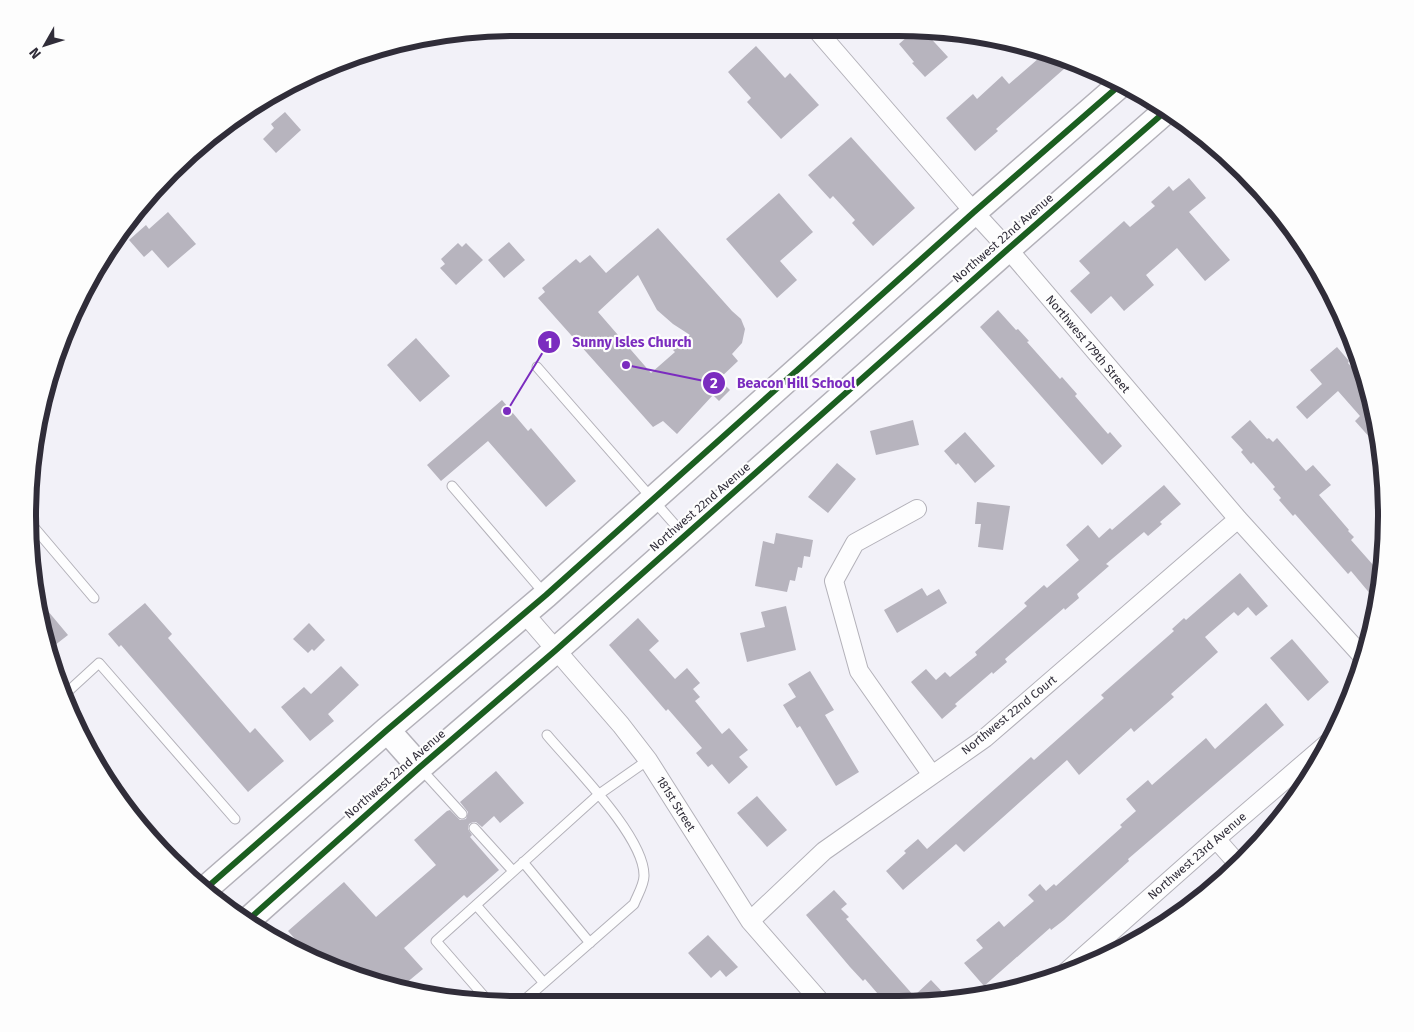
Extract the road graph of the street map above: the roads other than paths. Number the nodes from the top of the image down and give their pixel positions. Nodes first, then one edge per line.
1 (822, 36) edge
2 (1115, 89) edge
3 (1161, 115) edge
4 (974, 212) junction
5 (1008, 249) junction
6 (537, 367) dead end
7 (452, 486) dead end
8 (653, 500) junction
9 (918, 509) dead end
10 (1238, 519) junction
11 (36, 530) edge
12 (685, 536) junction
13 (546, 595) junction
14 (94, 598) dead end
15 (524, 613) junction
16 (556, 650) junction
17 (1358, 651) edge
18 (69, 690) edge
19 (387, 730) junction
20 (547, 735) dead end
21 (1313, 755) edge
22 (648, 760) junction
23 (420, 767) junction
24 (932, 775) junction
25 (598, 795) junction
26 (462, 814) dead end
27 (235, 819) dead end
28 (474, 828) dead end
29 (1216, 839) junction
30 (1233, 859) edge
31 (523, 862) junction
32 (513, 871) junction
33 (210, 885) edge
34 (476, 905) junction
35 (252, 917) edge
36 (750, 921) junction
37 (590, 943) junction
38 (1080, 960) edge
39 (544, 983) junction
40 (483, 995) edge
41 (529, 996) edge
42 (816, 996) edge

1 - 4 street, Northwest 179th Street
2 - 4 main road
3 - 5 main road, Northwest 22nd Avenue
4 - 5 street, Northwest 179th Street
4 - 8 main road
5 - 10 street, Northwest 179th Street
5 - 12 main road, Northwest 22nd Avenue
6 - 8 lane
7 - 13 lane
8 - 12 lane
8 - 13 main road
9 - 24 street
10 - 17 street, Northwest 179th Street
10 - 24 street, Northwest 22nd Court
11 - 14 lane
12 - 16 main road, Northwest 22nd Avenue
13 - 15 main road
15 - 16 street, 181st Street
15 - 19 main road
16 - 22 street, 181st Street
16 - 23 main road, Northwest 22nd Avenue
18 - 27 lane
19 - 23 main road
19 - 33 main road
20 - 25 lane
21 - 29 street, Northwest 23rd Avenue
22 - 25 lane
22 - 36 street, 181st Street
23 - 26 lane
23 - 35 main road, Northwest 22nd Avenue
24 - 36 street, Northwest 22nd Court
25 - 31 lane
25 - 37 lane
28 - 32 lane
29 - 30 street
29 - 38 street, Northwest 23rd Avenue
31 - 32 lane
31 - 37 lane
32 - 34 lane
34 - 39 lane
34 - 40 lane
36 - 42 street, 181st Street
37 - 39 lane
39 - 41 lane

